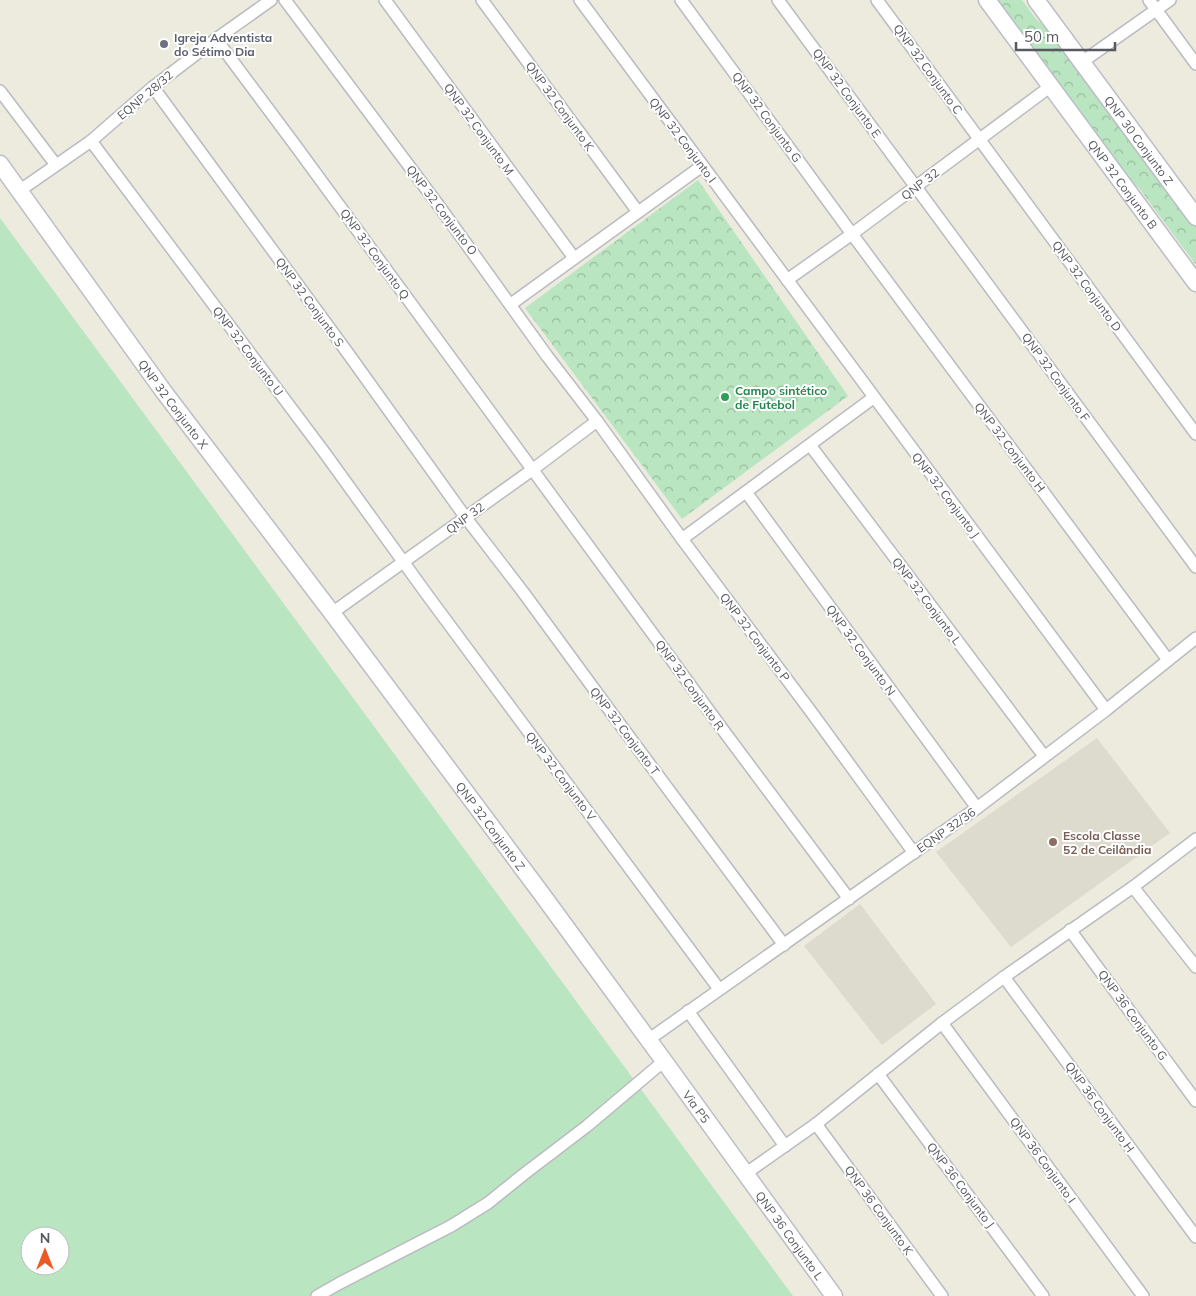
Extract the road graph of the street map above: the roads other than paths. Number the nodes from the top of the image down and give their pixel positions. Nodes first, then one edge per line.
1 (272, 0) edge
2 (285, 0) edge
3 (385, 0) edge
4 (482, 0) edge
5 (580, 0) edge
6 (681, 0) edge
7 (778, 0) edge
8 (877, 0) edge
9 (988, 0) edge
10 (1036, 0) edge
11 (1148, 0) edge
12 (1170, 0) edge
13 (1156, 10) junction
14 (216, 39) junction
15 (1082, 62) junction
16 (1196, 64) edge
17 (1051, 86) junction
18 (153, 87) junction
19 (0, 91) edge
20 (979, 139) junction
21 (91, 141) junction
22 (0, 164) edge
23 (56, 165) junction
24 (702, 166) junction
25 (916, 187) junction
26 (19, 191) junction
27 (638, 212) junction
28 (1196, 217) edge
29 (852, 234) junction
30 (574, 258) junction
31 (787, 280) junction
32 (1196, 283) edge
33 (511, 304) junction
34 (873, 398) junction
35 (597, 422) junction
36 (1196, 434) edge
37 (810, 445) junction
38 (532, 470) junction
39 (746, 492) junction
40 (466, 518) junction
41 (682, 540) junction
42 (404, 562) junction
43 (1196, 567) edge
44 (332, 613) junction
45 (1196, 638) edge
46 (1168, 660) junction
47 (1106, 710) junction
48 (1044, 756) junction
49 (977, 808) junction
50 (1196, 839) edge
51 (914, 852) junction
52 (1133, 887) junction
53 (849, 899) junction
54 (1070, 930) junction
55 (784, 945) junction
56 (1196, 967) edge
57 (1004, 976) junction
58 (719, 989) junction
59 (688, 1011) junction
60 (942, 1023) junction
61 (648, 1040) junction
62 (664, 1061) junction
63 (878, 1074) junction
64 (1196, 1101) edge
65 (816, 1124) junction
66 (785, 1146) junction
67 (745, 1174) junction
68 (1196, 1237) edge
69 (317, 1296) edge
70 (834, 1296) edge
71 (942, 1296) edge
72 (1043, 1296) edge
73 (1143, 1296) edge

1 - 14 street, EQNP 28/32
2 - 33 street, QNP 32 Conjunto O
3 - 30 street, QNP 32 Conjunto M
4 - 27 street, QNP 32 Conjunto K
5 - 24 street, QNP 32 Conjunto I
6 - 29 street, QNP 32 Conjunto G
7 - 25 street, QNP 32 Conjunto E
8 - 20 street, QNP 32 Conjunto C
9 - 17 street, QNP 32 Conjunto B
10 - 15 street, QNP 30 Conjunto Z
11 - 13 street
12 - 13 street
13 - 15 street
13 - 16 street
14 - 18 street, EQNP 28/32
14 - 38 street, QNP 32 Conjunto Q
15 - 28 street, QNP 30 Conjunto Z
17 - 20 street, QNP 32
17 - 32 street, QNP 32 Conjunto B
18 - 21 street, EQNP 28/32
18 - 40 street, QNP 32 Conjunto S
19 - 23 street
20 - 25 street, QNP 32
20 - 36 street, QNP 32 Conjunto D
21 - 23 street, EQNP 28/32
21 - 42 street, QNP 32 Conjunto U
22 - 26 street
23 - 26 street, EQNP 28/32
24 - 27 street
24 - 31 street, QNP 32 Conjunto I
25 - 29 street, QNP 32
25 - 43 street, QNP 32 Conjunto F
26 - 44 street, QNP 32 Conjunto X
27 - 30 street
29 - 31 street, QNP 32
29 - 46 street, QNP 32 Conjunto H
30 - 33 street
31 - 34 street, QNP 32 Conjunto J
33 - 35 street, QNP 32 Conjunto O
34 - 37 street
34 - 47 street, QNP 32 Conjunto J
35 - 38 street, QNP 32
35 - 41 street, QNP 32 Conjunto P
37 - 39 street
37 - 48 street, QNP 32 Conjunto L
38 - 40 street, QNP 32
38 - 53 street, QNP 32 Conjunto R
39 - 41 street
39 - 49 street, QNP 32 Conjunto N
40 - 42 street, QNP 32
40 - 55 street, QNP 32 Conjunto T
41 - 51 street, QNP 32 Conjunto P
42 - 44 street, QNP 32
42 - 58 street, QNP 32 Conjunto V
44 - 61 street, QNP 32 Conjunto Z
45 - 46 street, EQNP 32/36
46 - 47 street, EQNP 32/36
47 - 48 street, EQNP 32/36
48 - 49 street, EQNP 32/36
49 - 51 street, EQNP 32/36
50 - 52 street
51 - 53 street, EQNP 32/36
52 - 54 street
52 - 56 street
53 - 55 street, EQNP 32/36
54 - 57 street
54 - 64 street, QNP 36 Conjunto G
55 - 58 street, EQNP 32/36
57 - 60 street
57 - 68 street, QNP 36 Conjunto H
58 - 59 street, EQNP 32/36
59 - 61 street, EQNP 32/36
59 - 66 street
60 - 63 street
60 - 73 street, QNP 36 Conjunto I
61 - 62 street, Via P5
62 - 67 street, Via P5
62 - 69 street
63 - 65 street
63 - 72 street, QNP 36 Conjunto J
65 - 66 street
65 - 71 street, QNP 36 Conjunto K
66 - 67 street
67 - 70 street, QNP 36 Conjunto L

